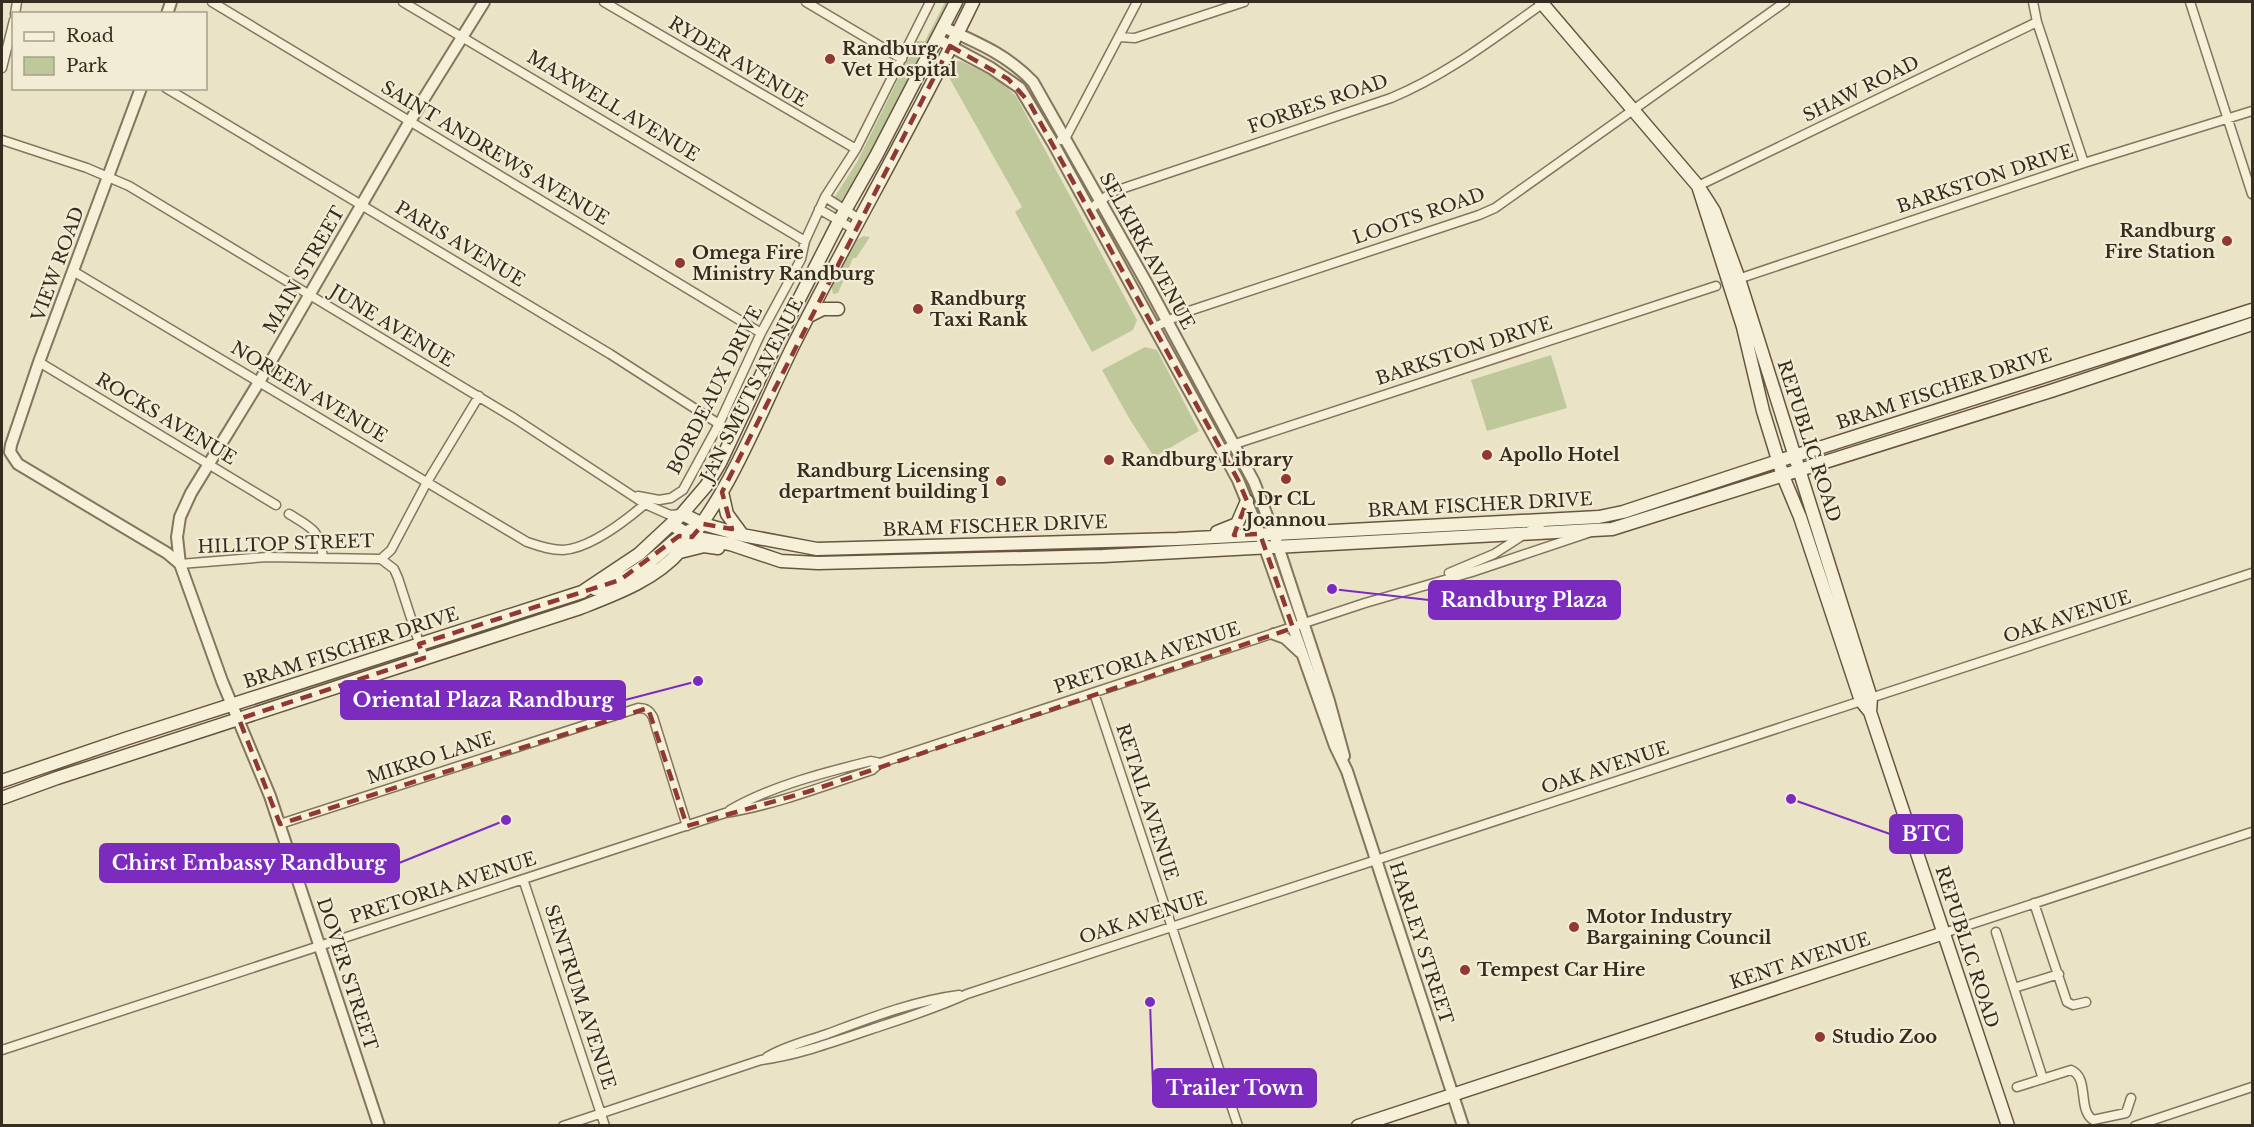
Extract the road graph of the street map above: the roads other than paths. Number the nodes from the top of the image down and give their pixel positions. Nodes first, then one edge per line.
1 (213, 2) edge
2 (403, 2) edge
3 (484, 2) edge
4 (604, 2) edge
5 (806, 2) edge
6 (930, 2) edge
7 (956, 2) edge
8 (973, 2) edge
9 (1137, 2) edge
10 (1244, 2) edge
11 (1543, 2) edge
12 (1785, 2) edge
13 (2033, 2) edge
14 (2190, 2) edge
15 (2037, 22) junction
16 (943, 27) junction
17 (12, 28) edge
18 (957, 34) junction
19 (464, 36) junction
20 (1119, 37) junction
21 (937, 39) junction
22 (950, 46) junction
23 (902, 59) junction
24 (2, 68) edge
25 (140, 90) edge
26 (169, 90) edge
27 (1633, 110) junction
28 (2253, 111) edge
29 (2229, 118) junction
30 (410, 121) junction
31 (1066, 137) junction
32 (2, 140) edge
33 (1054, 145) junction
34 (856, 149) junction
35 (2084, 164) junction
36 (108, 176) junction
37 (1698, 186) junction
38 (2252, 192) edge
39 (825, 197) junction
40 (1101, 201) junction
41 (361, 204) junction
42 (819, 209) junction
43 (846, 210) junction
44 (1089, 210) junction
45 (839, 221) junction
46 (858, 225) junction
47 (805, 241) junction
48 (73, 271) junction
49 (1734, 280) junction
50 (1716, 286) dead end
51 (309, 295) junction
52 (838, 309) dead end
53 (2253, 310) edge
54 (809, 316) junction
55 (1167, 320) junction
56 (2253, 324) edge
57 (1155, 327) junction
58 (761, 333) junction
59 (39, 362) junction
60 (259, 382) junction
61 (478, 396) junction
62 (718, 424) junction
63 (732, 435) junction
64 (1235, 444) junction
65 (1223, 450) junction
66 (6, 452) edge
67 (1795, 455) junction
68 (1778, 461) junction
69 (208, 464) junction
70 (1799, 471) junction
71 (1783, 476) junction
72 (427, 482) junction
73 (722, 492) junction
74 (633, 495) junction
75 (1247, 501) junction
76 (645, 504) junction
77 (276, 505) dead end
78 (659, 512) junction
79 (290, 514) dead end
80 (682, 514) junction
81 (1545, 521) junction
82 (671, 524) junction
83 (702, 524) junction
84 (1599, 530) junction
85 (1528, 533) junction
86 (1260, 534) junction
87 (1274, 534) junction
88 (688, 535) junction
89 (742, 535) junction
90 (1205, 536) junction
91 (1271, 547) junction
92 (680, 552) junction
93 (323, 558) junction
94 (381, 559) junction
95 (781, 561) junction
96 (180, 564) junction
97 (2253, 573) edge
98 (1424, 584) junction
99 (582, 592) junction
100 (1298, 626) junction
101 (1274, 634) junction
102 (419, 644) junction
103 (1303, 654) junction
104 (424, 658) junction
105 (1094, 693) junction
106 (1866, 700) junction
107 (233, 705) junction
108 (238, 719) junction
109 (1347, 771) junction
110 (2, 781) edge
111 (2, 798) edge
112 (280, 824) junction
113 (687, 826) junction
114 (2253, 832) edge
115 (1377, 860) junction
116 (524, 879) junction
117 (2034, 903) junction
118 (1170, 926) junction
119 (1996, 932) dead end
120 (1944, 933) junction
121 (321, 945) junction
122 (2059, 974) junction
123 (2014, 988) junction
124 (2086, 1002) dead end
125 (2, 1050) edge
126 (2043, 1079) junction
127 (2017, 1087) dead end
128 (2253, 1087) edge
129 (1452, 1094) junction
130 (2131, 1098) dead end
131 (601, 1112) junction
132 (379, 1125) edge
133 (563, 1125) edge
134 (605, 1125) edge
135 (1238, 1125) edge
136 (1358, 1125) edge
137 (1463, 1125) edge
138 (2008, 1125) edge
139 (2134, 1125) edge

1 - 30 street, SAINT ANDREWS AVENUE
2 - 19 street, MAXWELL AVENUE
3 - 19 street, MAIN STREET
4 - 34 street, RYDER AVENUE
5 - 23 street
6 - 23 street, BORDEAUX DRIVE
7 - 16 main road, JAN SMUTS AVENUE
8 - 18 main road, JAN SMUTS AVENUE
9 - 20 street
10 - 20 street
11 - 27 main road, REPUBLIC ROAD
11 - 40 street, FORBES ROAD
12 - 27 street, LOOTS ROAD
13 - 15 street
14 - 29 street
15 - 35 street
15 - 37 street, SHAW ROAD
16 - 18 street, SELKIRK AVENUE
16 - 21 main road, JAN SMUTS AVENUE
17 - 24 street
18 - 22 main road, JAN SMUTS AVENUE
18 - 31 street, SELKIRK AVENUE
19 - 30 street, MAIN STREET
19 - 47 street, MAXWELL AVENUE
20 - 31 street
21 - 22 street, SELKIRK AVENUE
21 - 43 main road, JAN SMUTS AVENUE
22 - 33 street, SELKIRK AVENUE
22 - 46 main road, JAN SMUTS AVENUE
23 - 34 street, BORDEAUX DRIVE
25 - 36 street, VIEW ROAD
26 - 41 street, PARIS AVENUE
27 - 37 main road, REPUBLIC ROAD
27 - 55 street, LOOTS ROAD
28 - 29 street, BARKSTON DRIVE
29 - 35 street, BARKSTON DRIVE
29 - 38 street
30 - 41 street, MAIN STREET
30 - 58 street, SAINT ANDREWS AVENUE
31 - 33 street
31 - 40 street, SELKIRK AVENUE
32 - 36 street, JUNE AVENUE
33 - 44 street, SELKIRK AVENUE
34 - 39 street, BORDEAUX DRIVE
35 - 49 street, BARKSTON DRIVE
36 - 48 street, VIEW ROAD
36 - 51 street, JUNE AVENUE
37 - 49 main road, REPUBLIC ROAD
39 - 42 street, BORDEAUX DRIVE
39 - 43 street
40 - 44 street, FORBES ROAD
40 - 55 street, SELKIRK AVENUE
41 - 51 street, MAIN STREET
41 - 62 street, PARIS AVENUE
42 - 45 street
42 - 47 street, BORDEAUX DRIVE
43 - 45 main road, JAN SMUTS AVENUE
43 - 46 street
44 - 57 street, SELKIRK AVENUE
45 - 46 street
45 - 63 main road, JAN SMUTS AVENUE
46 - 54 main road, JAN SMUTS AVENUE
47 - 58 street, BORDEAUX DRIVE
48 - 59 street, VIEW ROAD
48 - 60 street, NOREEN AVENUE
49 - 67 main road, REPUBLIC ROAD
49 - 68 main road, REPUBLIC ROAD
50 - 64 street, BARKSTON DRIVE
51 - 60 street, MAIN STREET
51 - 61 street, JUNE AVENUE
52 - 54 main road
53 - 67 main road, BRAM FISCHER DRIVE
54 - 73 main road, JAN SMUTS AVENUE
55 - 57 street, LOOTS ROAD
55 - 64 street, SELKIRK AVENUE
56 - 70 main road, BRAM FISCHER DRIVE
57 - 65 street, SELKIRK AVENUE
58 - 62 street, BORDEAUX DRIVE
59 - 66 street, VIEW ROAD
59 - 69 street, ROCKS AVENUE
60 - 69 street, MAIN STREET
60 - 72 street, NOREEN AVENUE
61 - 72 street, HILLTOP STREET
61 - 74 street, JUNE AVENUE
62 - 63 street, PARIS AVENUE
62 - 74 street, BORDEAUX DRIVE
63 - 80 main road, JAN SMUTS AVENUE
64 - 65 street, BARKSTON DRIVE
64 - 87 street, SELKIRK AVENUE
65 - 75 street, SELKIRK AVENUE
66 - 96 street, HILLTOP STREET
67 - 68 main road, BRAM FISCHER DRIVE
67 - 70 main road, REPUBLIC ROAD
68 - 71 main road, REPUBLIC ROAD
68 - 81 main road, BRAM FISCHER DRIVE
69 - 77 street, ROCKS AVENUE
69 - 96 street, MAIN STREET
70 - 71 main road, BRAM FISCHER DRIVE
70 - 106 main road, REPUBLIC ROAD
71 - 84 main road, BRAM FISCHER DRIVE
71 - 106 main road, REPUBLIC ROAD
72 - 76 street, NOREEN AVENUE
72 - 94 street, HILLTOP STREET
73 - 83 main road, JAN SMUTS AVENUE
73 - 89 main road
74 - 76 street, JUNE AVENUE
75 - 86 street, SELKIRK AVENUE
75 - 90 main road
76 - 78 street, JUNE AVENUE
78 - 80 street, JUNE AVENUE
78 - 82 street, JUNE AVENUE
79 - 93 street
80 - 82 main road, JAN SMUTS AVENUE
80 - 83 main road, BRAM FISCHER DRIVE
81 - 85 street, PRETORIA AVENUE
81 - 87 main road, BRAM FISCHER DRIVE
82 - 88 main road, BRAM FISCHER DRIVE
82 - 99 main road, BRAM FISCHER DRIVE
83 - 88 main road, JAN SMUTS AVENUE
83 - 89 main road, BRAM FISCHER DRIVE
84 - 85 main road, BRAM FISCHER DRIVE
84 - 98 street, PRETORIA AVENUE
85 - 91 main road, BRAM FISCHER DRIVE
85 - 98 street, PRETORIA AVENUE
86 - 87 main road, BRAM FISCHER DRIVE
86 - 90 main road, BRAM FISCHER DRIVE
86 - 91 street, SELKIRK AVENUE
87 - 91 street, SELKIRK AVENUE
88 - 92 main road, BRAM FISCHER DRIVE
88 - 95 main road, BRAM FISCHER DRIVE
88 - 99 main road
89 - 90 main road, BRAM FISCHER DRIVE
91 - 95 main road, BRAM FISCHER DRIVE
91 - 100 street, HARLEY STREET
92 - 95 main road
92 - 104 main road, BRAM FISCHER DRIVE
93 - 94 street, HILLTOP STREET
93 - 96 street, HILLTOP STREET
94 - 102 street
96 - 107 street, DOVER STREET
97 - 106 street, OAK AVENUE
98 - 100 street, PRETORIA AVENUE
99 - 102 main road, BRAM FISCHER DRIVE
100 - 101 street, PRETORIA AVENUE
100 - 103 street, HARLEY STREET
100 - 109 street, HARLEY STREET
101 - 103 street
101 - 105 street, PRETORIA AVENUE
102 - 104 street
102 - 107 main road, BRAM FISCHER DRIVE
103 - 109 street, HARLEY STREET
104 - 108 main road, BRAM FISCHER DRIVE
105 - 113 street, PRETORIA AVENUE
105 - 118 street, RETAIL AVENUE
106 - 115 street, OAK AVENUE
106 - 120 main road, REPUBLIC ROAD
107 - 108 street, DOVER STREET
107 - 110 main road, BRAM FISCHER DRIVE
108 - 111 main road, BRAM FISCHER DRIVE
108 - 112 street, DOVER STREET
109 - 115 street, HARLEY STREET
112 - 113 street, MIKRO LANE
112 - 121 street, DOVER STREET
113 - 116 street, PRETORIA AVENUE
114 - 117 street, KENT AVENUE
115 - 118 street, OAK AVENUE
115 - 129 street, HARLEY STREET
116 - 121 street, PRETORIA AVENUE
116 - 131 street, SENTRUM AVENUE
117 - 120 street, KENT AVENUE
117 - 122 street
118 - 131 street, OAK AVENUE
118 - 135 street, RETAIL AVENUE
119 - 123 street
120 - 129 main road, KENT AVENUE
120 - 138 main road, REPUBLIC ROAD
121 - 125 street, PRETORIA AVENUE
121 - 132 street, DOVER STREET
122 - 123 street
122 - 124 street
123 - 126 street
126 - 127 street
126 - 130 street
128 - 139 street
129 - 136 main road, KENT AVENUE
129 - 137 street, HARLEY STREET
131 - 133 street, OAK AVENUE
131 - 134 street, SENTRUM AVENUE

